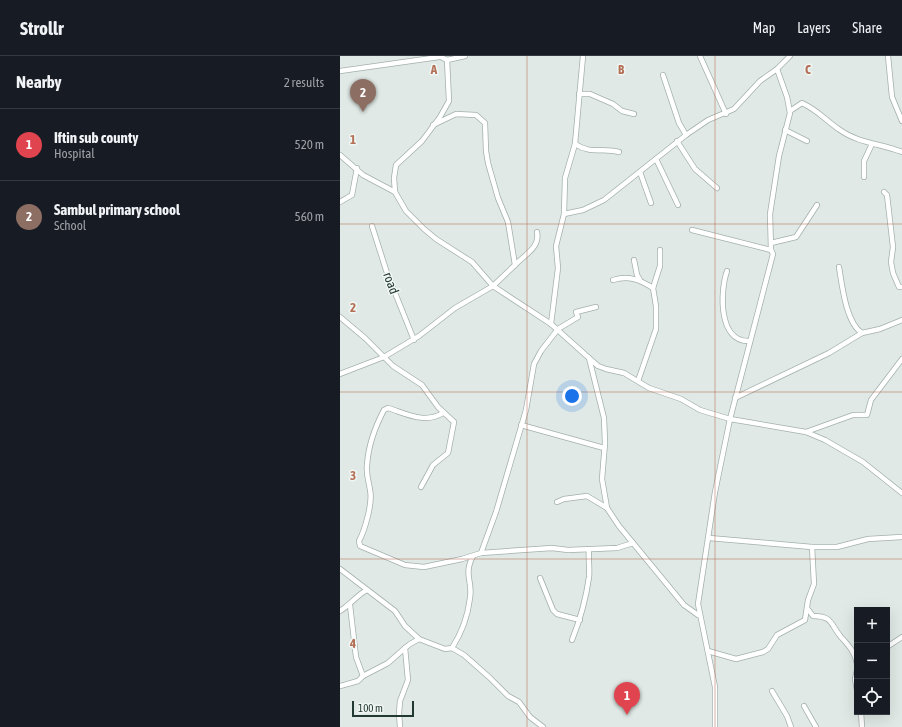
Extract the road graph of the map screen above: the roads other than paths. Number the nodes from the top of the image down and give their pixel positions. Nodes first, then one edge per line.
1 (465, 56) edge
2 (583, 56) edge
3 (700, 56) edge
4 (790, 56) edge
5 (888, 56) edge
6 (439, 57) edge
7 (447, 60) junction
8 (777, 69) junction
9 (340, 71) edge
10 (663, 75) dead end
11 (579, 94) junction
12 (790, 111) junction
13 (634, 114) dead end
14 (726, 114) junction
15 (902, 121) edge
16 (433, 125) junction
17 (785, 130) junction
18 (686, 135) junction
19 (807, 141) dead end
20 (677, 142) junction
21 (575, 144) junction
22 (872, 144) junction
23 (619, 152) dead end
24 (902, 152) edge
25 (340, 154) edge
26 (656, 159) junction
27 (357, 168) junction
28 (640, 172) junction
29 (864, 177) dead end
30 (717, 188) dead end
31 (396, 192) junction
32 (884, 192) dead end
33 (340, 202) edge
34 (651, 203) dead end
35 (678, 205) dead end
36 (817, 205) dead end
37 (564, 214) junction
38 (372, 226) dead end
39 (692, 230) dead end
40 (537, 232) dead end
41 (771, 243) junction
42 (660, 250) dead end
43 (772, 250) junction
44 (634, 260) dead end
45 (515, 265) junction
46 (839, 267) dead end
47 (727, 271) dead end
48 (614, 280) dead end
49 (640, 280) junction
50 (493, 286) junction
51 (902, 287) edge
52 (653, 288) junction
53 (596, 307) dead end
54 (340, 317) edge
55 (902, 320) edge
56 (551, 324) junction
57 (558, 329) junction
58 (862, 333) junction
59 (414, 340) junction
60 (749, 341) junction
61 (384, 357) junction
62 (588, 358) junction
63 (902, 359) edge
64 (340, 374) edge
65 (638, 381) junction
66 (735, 398) junction
67 (443, 413) junction
68 (730, 419) junction
69 (521, 425) junction
70 (806, 432) junction
71 (604, 448) junction
72 (421, 487) dead end
73 (902, 493) edge
74 (557, 502) dead end
75 (607, 508) junction
76 (709, 538) junction
77 (902, 538) edge
78 (633, 543) junction
79 (812, 547) junction
80 (589, 549) junction
81 (481, 553) junction
82 (473, 556) junction
83 (340, 569) edge
84 (540, 578) dead end
85 (367, 590) junction
86 (350, 605) junction
87 (806, 607) junction
88 (340, 611) edge
89 (698, 615) junction
90 (580, 620) junction
91 (902, 638) edge
92 (419, 639) junction
93 (572, 640) dead end
94 (890, 645) edge
95 (405, 648) junction
96 (452, 648) junction
97 (708, 652) junction
98 (854, 656) edge
99 (363, 676) junction
100 (340, 686) edge
101 (772, 691) dead end
102 (804, 706) dead end
103 (861, 715) edge
104 (400, 727) edge
105 (543, 727) edge
106 (715, 727) edge
107 (791, 727) edge
108 (816, 727) edge
109 (862, 727) edge

1 - 7 street
2 - 11 street
3 - 14 street
4 - 8 street
5 - 15 street
6 - 7 street
6 - 9 street
7 - 16 street
8 - 12 street
8 - 14 street
10 - 18 street
11 - 13 street
11 - 21 street
12 - 17 street
12 - 22 street
14 - 18 street
16 - 31 street
16 - 45 street
17 - 19 street
17 - 41 street
18 - 20 street
20 - 26 street
20 - 30 street
21 - 23 street
21 - 37 street
22 - 24 street
22 - 29 street
25 - 27 street
26 - 28 street
26 - 35 street
27 - 31 street
27 - 33 street
28 - 34 street
28 - 37 street
31 - 50 street
32 - 51 street
36 - 41 street
37 - 56 street
38 - 59 street, road
39 - 43 street
40 - 45 street
41 - 43 street
42 - 52 street
43 - 60 street
44 - 49 street
45 - 50 street
46 - 58 street
47 - 60 street
48 - 49 street
49 - 52 street
50 - 56 street
50 - 59 street
52 - 65 street
53 - 57 street
54 - 61 street
55 - 58 street
56 - 57 street
57 - 62 street
57 - 69 street
58 - 66 street
59 - 61 street
60 - 66 street
61 - 64 street
61 - 67 street
62 - 65 street
62 - 71 street
63 - 70 street
65 - 68 street
66 - 68 street
67 - 72 street
67 - 82 street
68 - 70 street
68 - 76 street
69 - 71 street
69 - 81 street
70 - 73 street
71 - 75 street
74 - 75 street
75 - 78 street
76 - 79 street
76 - 89 street
77 - 79 street
78 - 80 street
78 - 89 street
79 - 87 street
80 - 81 street
80 - 90 street
81 - 82 street
82 - 96 street
83 - 85 street
84 - 90 street
85 - 86 street
85 - 92 street
86 - 88 street
86 - 99 street
87 - 97 street
87 - 98 street
89 - 97 street
90 - 93 street
91 - 94 street
92 - 95 street
92 - 96 street
95 - 99 street
95 - 104 street
96 - 105 street
97 - 106 street
99 - 100 street
101 - 107 street
102 - 108 street
103 - 109 street

